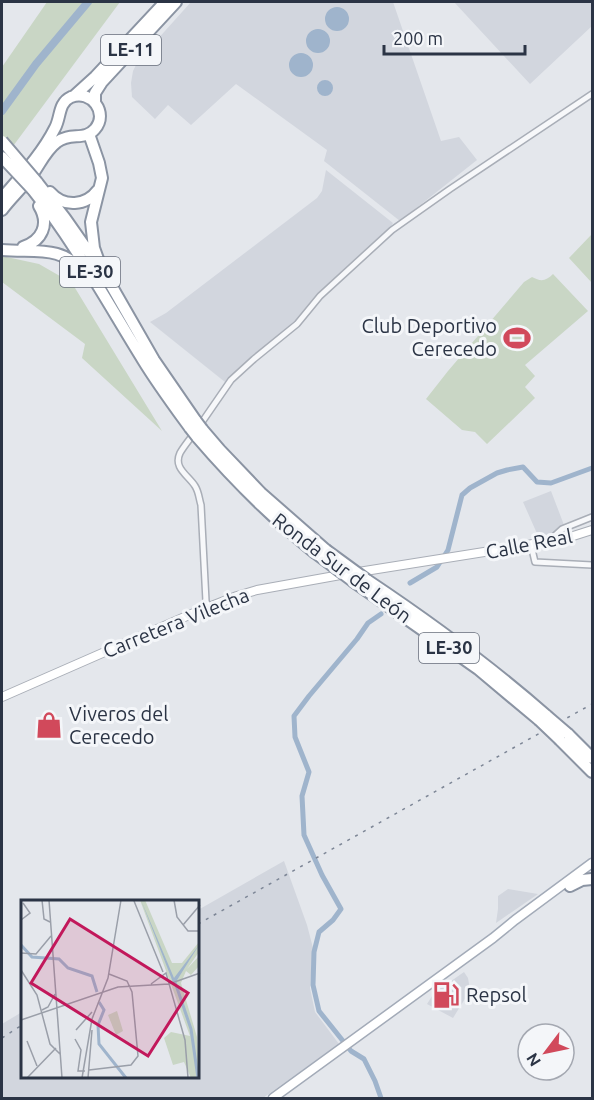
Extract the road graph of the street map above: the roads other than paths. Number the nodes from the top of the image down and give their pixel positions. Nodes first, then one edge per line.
1 (165, 2) edge
2 (176, 2) edge
3 (592, 94) edge
4 (74, 96) junction
5 (95, 102) junction
6 (59, 118) junction
7 (81, 136) junction
8 (2, 141) edge
9 (2, 157) edge
10 (100, 187) junction
11 (33, 188) junction
12 (2, 198) edge
13 (2, 210) edge
14 (2, 248) edge
15 (107, 278) junction
16 (142, 359) junction
17 (196, 429) junction
18 (592, 517) edge
19 (578, 523) junction
20 (561, 529) junction
21 (592, 530) edge
22 (566, 538) junction
23 (549, 541) junction
24 (531, 544) junction
25 (465, 555) joint
26 (592, 565) edge
27 (208, 607) junction
28 (2, 697) edge
29 (543, 718) junction
30 (564, 737) junction
31 (592, 758) edge
32 (592, 772) edge
33 (592, 863) edge
34 (592, 869) edge
35 (592, 879) edge
36 (570, 886) junction
37 (551, 894) junction
38 (498, 934) junction
39 (273, 1098) edge

1 - 4 highway, LE-11
2 - 5 highway, LE-11
3 - 27 street
4 - 5 highway
4 - 6 highway, LE-11
5 - 7 highway, LE-11
6 - 7 highway
6 - 12 highway
7 - 10 highway
7 - 13 highway
8 - 11 highway, Ronda Sur de León / LE-30, bridge
9 - 11 highway, Ronda Sur de León / LE-30, bridge
10 - 11 highway
10 - 15 highway
11 - 14 highway
11 - 15 highway, Ronda Sur de León / LE-30
11 - 16 highway, Ronda Sur de León / LE-30
14 - 16 highway
15 - 17 highway, Ronda Sur de León / LE-30
16 - 17 highway, Ronda Sur de León / LE-30
17 - 29 highway, Ronda Sur de León / LE-30, bridge
17 - 29 highway, Ronda Sur de León / LE-30, bridge
18 - 19 street
19 - 20 street
19 - 22 street
20 - 22 street
20 - 23 street
21 - 22 street, Calle Real
22 - 23 street, Calle Real
23 - 24 street, Calle Real
24 - 25 street, Calle Real
24 - 26 street
25 - 27 street, Carretera Vilecha
27 - 28 street, Carretera Vilecha
29 - 30 highway, Ronda Sur de León / LE-30, bridge
30 - 31 highway, Ronda Sur de León / LE-30
30 - 32 highway, Ronda Sur de León / LE-30
33 - 37 main road
34 - 36 main road
34 - 37 main road
35 - 36 highway
36 - 38 main road
37 - 38 main road
38 - 39 main road

